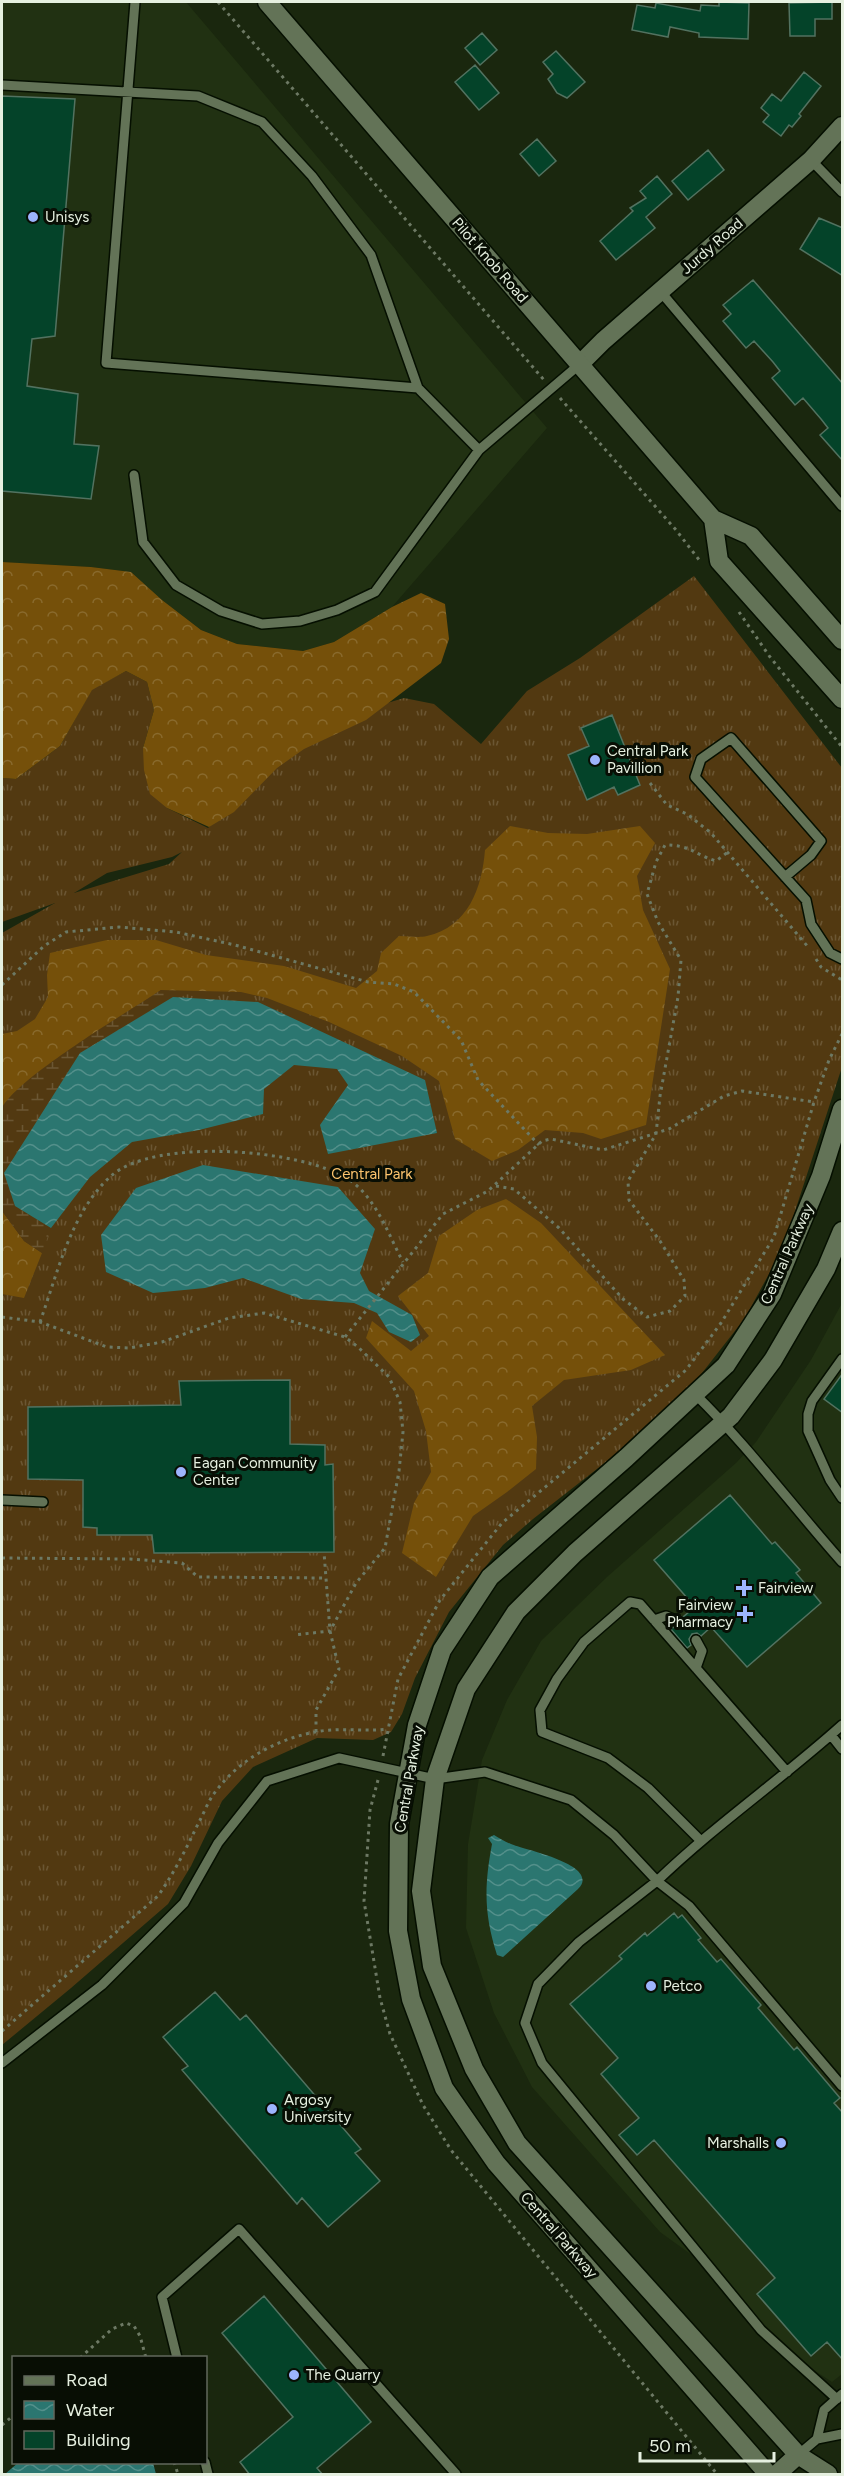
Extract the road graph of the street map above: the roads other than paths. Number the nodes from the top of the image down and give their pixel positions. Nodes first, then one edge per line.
1 (135, 2) edge
2 (267, 2) edge
3 (2, 85) edge
4 (126, 92) junction
5 (843, 126) edge
6 (811, 160) junction
7 (843, 192) edge
8 (660, 291) junction
9 (580, 364) junction
10 (418, 388) junction
11 (479, 450) junction
12 (134, 475) dead end
13 (843, 506) edge
14 (712, 519) junction
15 (843, 640) edge
16 (843, 699) edge
17 (785, 878) junction
18 (843, 959) edge
19 (843, 1109) edge
20 (843, 1231) edge
21 (843, 1359) edge
22 (695, 1394) junction
23 (724, 1423) junction
24 (843, 1498) edge
25 (2, 1500) edge
26 (43, 1502) dead end
27 (843, 1562) edge
28 (654, 1620) junction
29 (678, 1621) dead end
30 (696, 1640) dead end
31 (696, 1668) junction
32 (843, 1725) edge
33 (831, 1736) junction
34 (843, 1749) edge
35 (787, 1772) junction
36 (408, 1773) junction
37 (435, 1779) junction
38 (701, 1841) junction
39 (657, 1881) junction
40 (2, 2063) edge
41 (843, 2086) edge
42 (177, 2356) edge
43 (840, 2397) edge
44 (843, 2434) edge
45 (817, 2439) junction
46 (798, 2455) junction
47 (456, 2475) edge
48 (768, 2475) edge
49 (777, 2475) edge
50 (828, 2475) edge

1 - 4 lane
2 - 9 street, Pilot Knob Road
3 - 4 lane
4 - 10 lane
4 - 10 lane
5 - 6 street, Jurdy Road
6 - 7 lane
6 - 8 street, Jurdy Road
8 - 9 street, Jurdy Road
8 - 13 lane
9 - 11 lane
9 - 14 street, Pilot Knob Road
10 - 11 lane
11 - 12 lane
14 - 15 street, Pilot Knob Road
14 - 16 street
17 - 17 lane
17 - 18 lane
19 - 22 street, Central Parkway
20 - 23 street, Central Parkway
21 - 24 lane
22 - 23 lane
22 - 36 street, Central Parkway
23 - 27 lane
23 - 37 street, Central Parkway
25 - 26 lane
28 - 29 lane
28 - 31 lane
28 - 38 lane
30 - 31 lane
31 - 35 lane
32 - 33 lane
33 - 34 lane
33 - 35 lane
35 - 38 lane
36 - 37 lane
36 - 40 lane
36 - 48 street, Central Parkway
37 - 39 lane
37 - 46 street, Central Parkway
38 - 39 lane
39 - 41 lane
39 - 43 lane
42 - 47 lane
43 - 45 lane
44 - 45 lane
45 - 46 lane
46 - 49 street
46 - 50 street, Central Parkway

